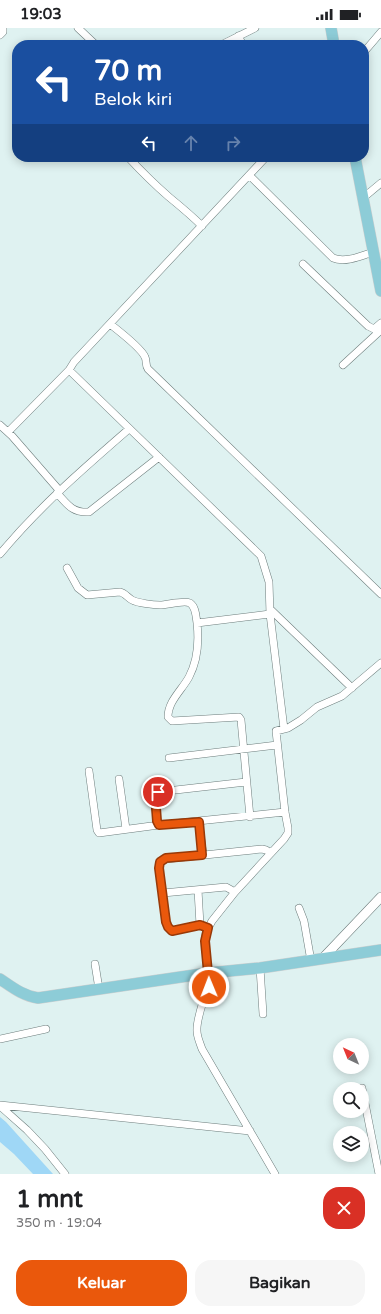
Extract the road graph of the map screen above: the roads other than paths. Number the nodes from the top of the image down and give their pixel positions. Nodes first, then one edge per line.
1 (78, 28) edge
2 (255, 28) edge
3 (331, 28) edge
4 (381, 32) edge
5 (240, 33) edge
6 (91, 40) edge
7 (229, 40) edge
8 (333, 40) edge
9 (369, 46) edge
10 (133, 162) edge
11 (261, 162) edge
12 (356, 162) edge
13 (249, 175) junction
14 (381, 183) edge
15 (363, 198) junction
16 (202, 226) junction
17 (373, 252) junction
18 (303, 264) dead end
19 (381, 292) edge
20 (381, 323) edge
21 (110, 324) junction
22 (381, 330) edge
23 (343, 365) dead end
24 (69, 370) junction
25 (0, 425) edge
26 (130, 429) junction
27 (8, 432) junction
28 (159, 457) junction
29 (58, 492) junction
30 (0, 554) edge
31 (67, 568) dead end
32 (381, 594) edge
33 (270, 612) junction
34 (197, 623) junction
35 (381, 664) edge
36 (352, 688) junction
37 (284, 729) junction
38 (277, 745) junction
39 (244, 748) junction
40 (169, 758) dead end
41 (89, 771) dead end
42 (119, 780) dead end
43 (246, 782) junction
44 (285, 812) junction
45 (250, 817) junction
46 (199, 822) junction
47 (159, 825) junction
48 (126, 829) junction
49 (271, 853) junction
50 (202, 855) junction
51 (198, 890) junction
52 (235, 892) junction
53 (163, 893) junction
54 (381, 897) edge
55 (299, 908) dead end
56 (200, 925) junction
57 (208, 928) junction
58 (381, 950) edge
59 (323, 958) junction
60 (311, 960) junction
61 (95, 964) dead end
62 (260, 968) junction
63 (211, 973) junction
64 (0, 979) edge
65 (99, 989) junction
66 (263, 1014) dead end
67 (46, 1029) dead end
68 (0, 1039) edge
69 (0, 1106) edge
70 (368, 1118) edge
71 (250, 1131) junction
72 (65, 1174) edge
73 (275, 1174) edge
74 (379, 1174) edge

1 - 6 street
2 - 5 street
3 - 8 main road
4 - 9 street
5 - 7 street
10 - 16 street
11 - 13 street
12 - 15 main road
13 - 16 street
13 - 17 street
14 - 15 street
15 - 17 main road
16 - 21 street
17 - 19 main road
18 - 20 street
21 - 24 street
21 - 32 street
22 - 23 street
24 - 26 street
24 - 27 street
25 - 27 street
26 - 28 street
26 - 29 street
27 - 29 street
28 - 29 street
28 - 33 street
29 - 30 street
31 - 34 street
33 - 34 street
33 - 36 street
33 - 37 street
34 - 39 street
35 - 36 street
36 - 37 street
37 - 38 street
38 - 39 street
38 - 44 street
39 - 40 street
39 - 43 street
41 - 48 street
42 - 48 street
43 - 45 street
43 - 47 street
44 - 45 street
44 - 49 street
45 - 46 street
46 - 47 street
46 - 50 street
47 - 48 street
49 - 50 street
49 - 52 street
50 - 53 street
51 - 52 street
51 - 53 street
51 - 56 street
52 - 57 street
53 - 56 street
54 - 59 street
55 - 60 street
56 - 57 street
57 - 63 street
58 - 59 main road
59 - 60 main road
60 - 62 main road
61 - 65 street
62 - 63 main road
62 - 66 street
63 - 65 main road
63 - 71 street
64 - 65 main road
67 - 68 street
69 - 71 street
69 - 72 street
70 - 74 street
71 - 73 street

